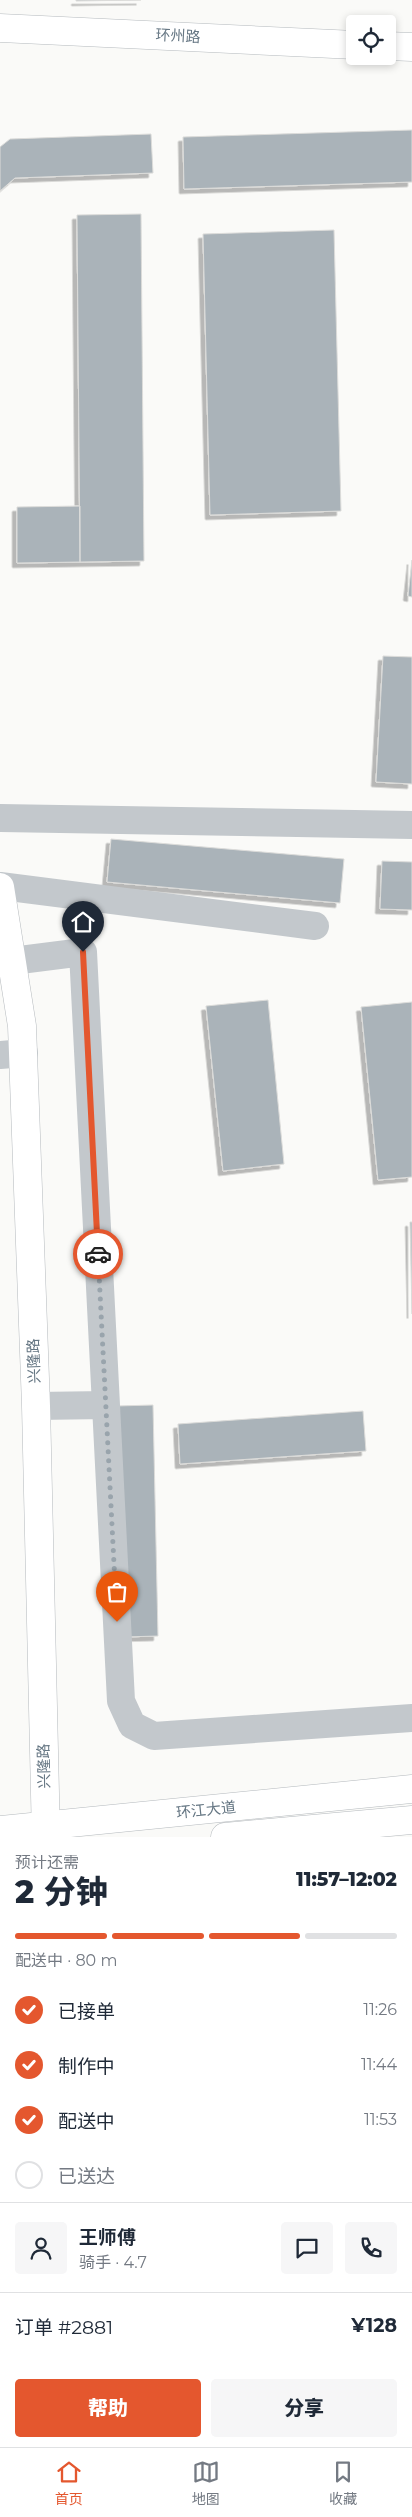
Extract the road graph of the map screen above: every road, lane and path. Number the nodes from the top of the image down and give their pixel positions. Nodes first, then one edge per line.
1 (0, 28) edge
2 (346, 45) edge
3 (396, 46) edge
4 (412, 47) edge
5 (0, 818) edge
6 (412, 825) edge
7 (0, 887) edge
8 (315, 926) dead end
9 (12, 960) junction
10 (12, 1054) edge
11 (106, 1405) junction
12 (36, 1406) junction
13 (412, 1718) edge
14 (412, 1789) edge
15 (412, 1820) edge
16 (0, 1830) edge
17 (46, 1832) edge
18 (225, 1837) edge

1 - 2 main road, 环州路
3 - 4 main road
5 - 6 street
7 - 8 street
7 - 9 main road, 兴隆路
9 - 10 main road, 兴隆路
9 - 11 street
10 - 12 main road, 兴隆路
11 - 12 street
11 - 13 street
12 - 17 main road, 兴隆路
14 - 17 main road, 环江大道
15 - 18 main road, 环江大道
16 - 17 main road, 环江大道

